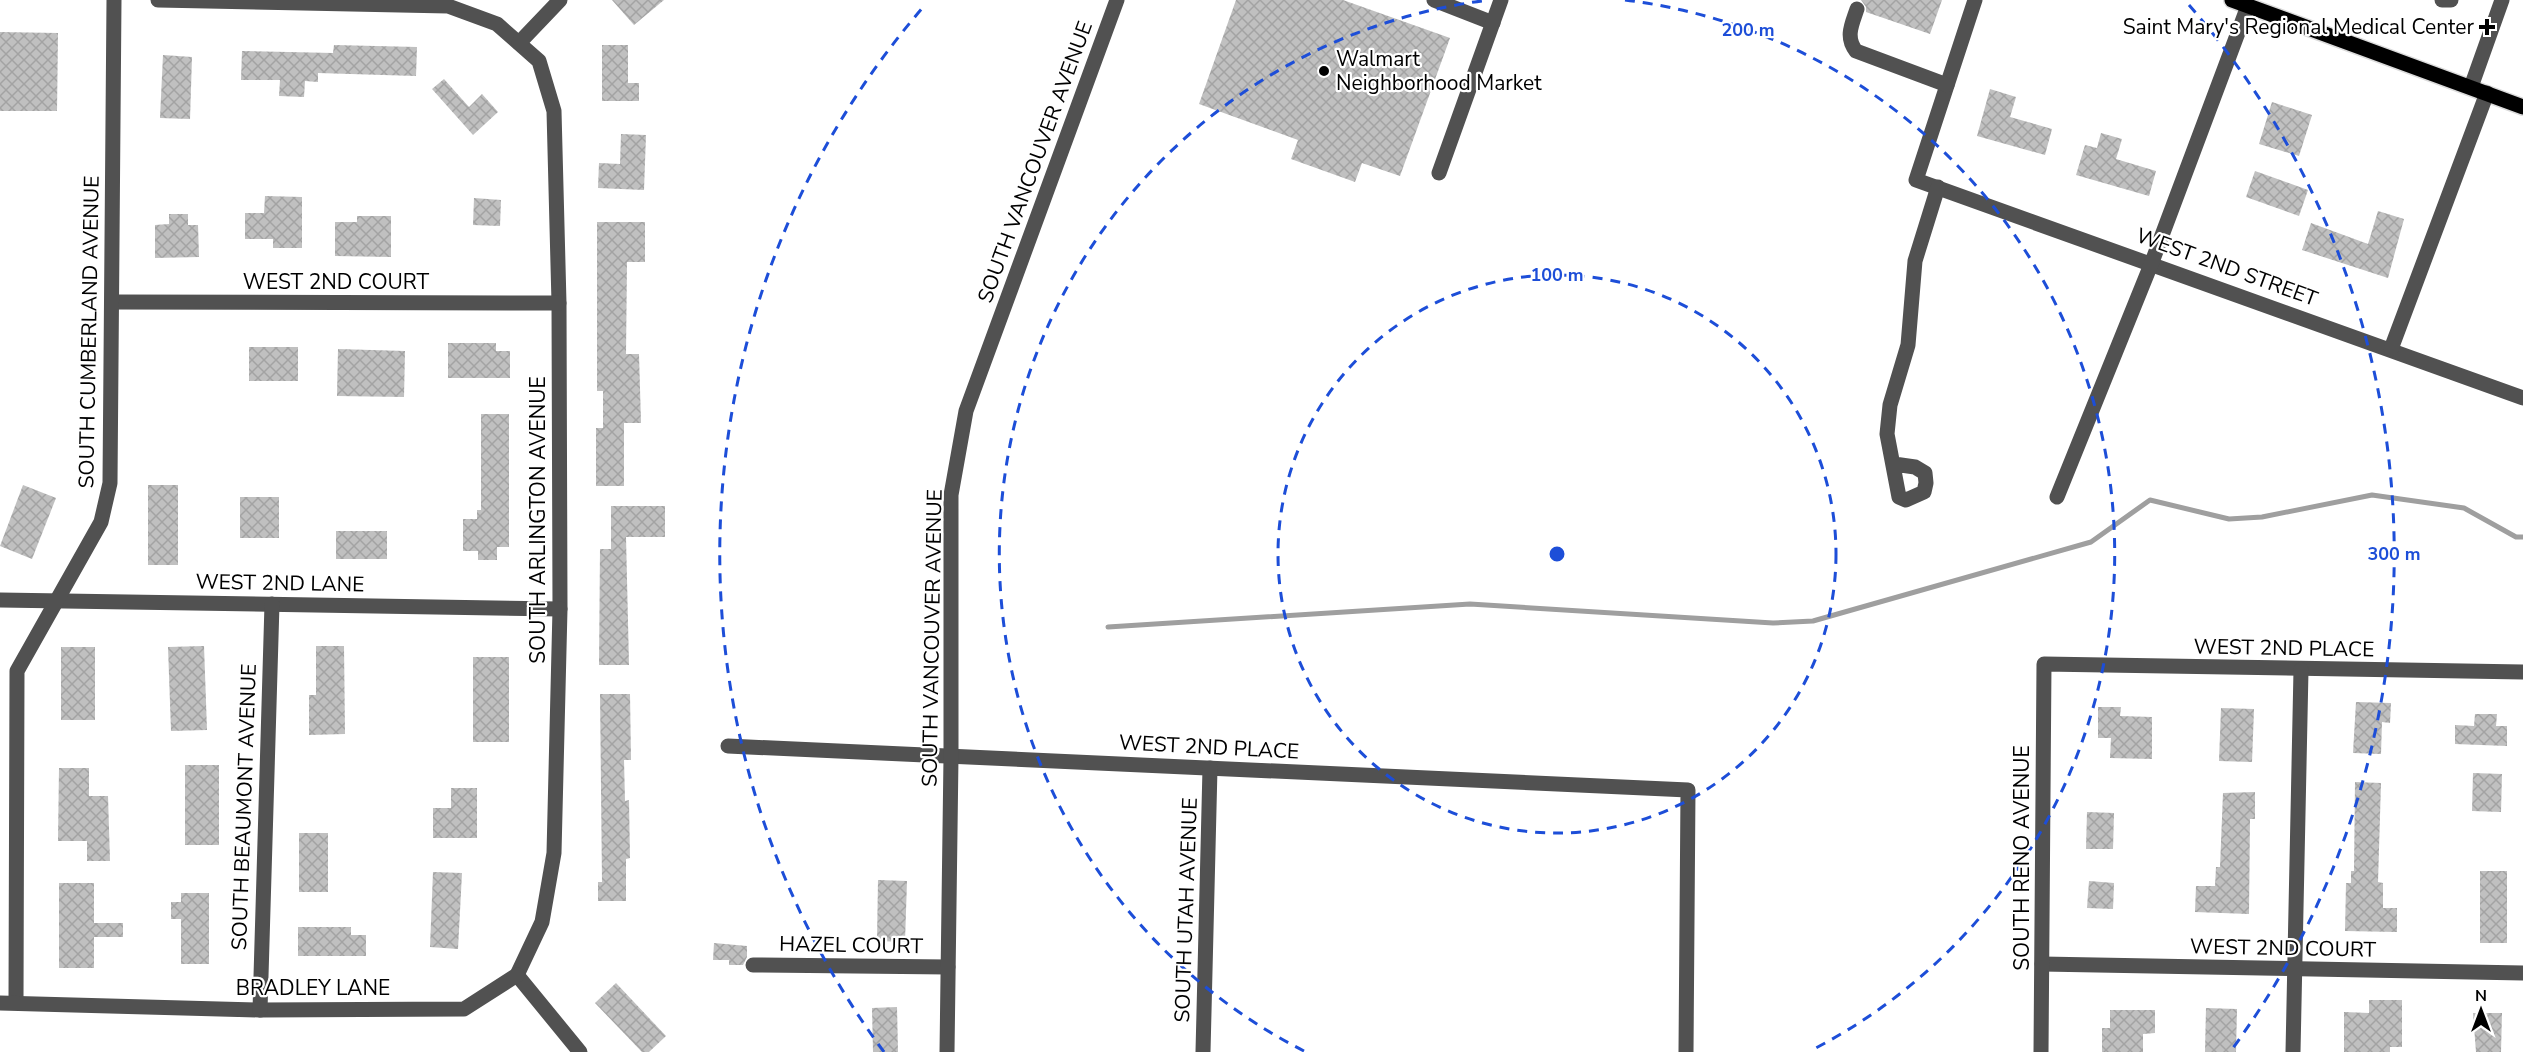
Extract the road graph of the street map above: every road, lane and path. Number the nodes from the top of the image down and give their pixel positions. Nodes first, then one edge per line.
1 (114, 0) edge
2 (158, 0) edge
3 (560, 0) edge
4 (1117, 0) edge
5 (1434, 0) edge
6 (1501, 0) edge
7 (1975, 0) edge
8 (2232, 0) edge
9 (2442, 0) edge
10 (2451, 0) edge
11 (2502, 0) edge
12 (2248, 6) junction
13 (1857, 9) dead end
14 (1493, 23) junction
15 (519, 43) junction
16 (1947, 85) junction
17 (2471, 87) junction
18 (2487, 93) junction
19 (2523, 107) edge
20 (1439, 173) dead end
21 (1938, 187) junction
22 (2152, 262) junction
23 (112, 302) junction
24 (559, 303) junction
25 (2391, 349) junction
26 (2523, 398) edge
27 (1894, 464) dead end
28 (2057, 497) dead end
29 (0, 600) edge
30 (59, 601) junction
31 (272, 604) junction
32 (560, 609) junction
33 (2044, 664) joint
34 (2301, 670) junction
35 (2523, 672) edge
36 (728, 746) dead end
37 (951, 757) junction
38 (1210, 768) junction
39 (2042, 964) junction
40 (753, 965) dead end
41 (948, 967) junction
42 (2295, 969) junction
43 (2523, 973) edge
44 (518, 975) junction
45 (8, 1003) edge
46 (260, 1010) junction
47 (580, 1052) edge
48 (947, 1052) edge
49 (1203, 1052) edge
50 (1686, 1052) edge
51 (2041, 1052) edge
52 (2294, 1052) edge

1 - 23 street, SOUTH CUMBERLAND AVENUE
2 - 15 street
3 - 15 street
4 - 37 street, SOUTH VANCOUVER AVENUE
5 - 14 street
6 - 14 street
7 - 16 street
8 - 12 main road
9 - 10 street
11 - 17 street
12 - 17 main road
12 - 22 street
13 - 16 street
14 - 20 street
15 - 24 street, SOUTH ARLINGTON AVENUE
16 - 21 street, WEST 2ND STREET
17 - 18 main road
18 - 19 main road
18 - 25 street
21 - 22 street, WEST 2ND STREET
21 - 27 street
22 - 25 street, WEST 2ND STREET
22 - 28 street
23 - 24 street, WEST 2ND COURT
23 - 30 street, SOUTH CUMBERLAND AVENUE
24 - 32 street, SOUTH ARLINGTON AVENUE
25 - 26 street, WEST 2ND STREET
29 - 30 street, WEST 2ND LANE
30 - 31 street, WEST 2ND LANE
30 - 45 street, SOUTH CUMBERLAND AVENUE
31 - 32 street, WEST 2ND LANE
31 - 46 street, SOUTH BEAUMONT AVENUE
32 - 44 street, SOUTH ARLINGTON AVENUE
33 - 34 street, WEST 2ND PLACE
33 - 39 street, SOUTH RENO AVENUE
34 - 35 street, WEST 2ND PLACE
34 - 42 street
36 - 37 street, WEST 2ND PLACE
37 - 38 street, WEST 2ND PLACE
37 - 41 street, SOUTH VANCOUVER AVENUE
38 - 49 street, SOUTH UTAH AVENUE
38 - 50 street, WEST 2ND PLACE
39 - 42 street, WEST 2ND COURT
39 - 51 street, SOUTH RENO AVENUE
40 - 41 street, HAZEL COURT
41 - 48 street, SOUTH VANCOUVER AVENUE
42 - 43 street, WEST 2ND COURT
42 - 52 street
44 - 46 street, BRADLEY LANE
44 - 47 street
45 - 46 street, BRADLEY LANE

